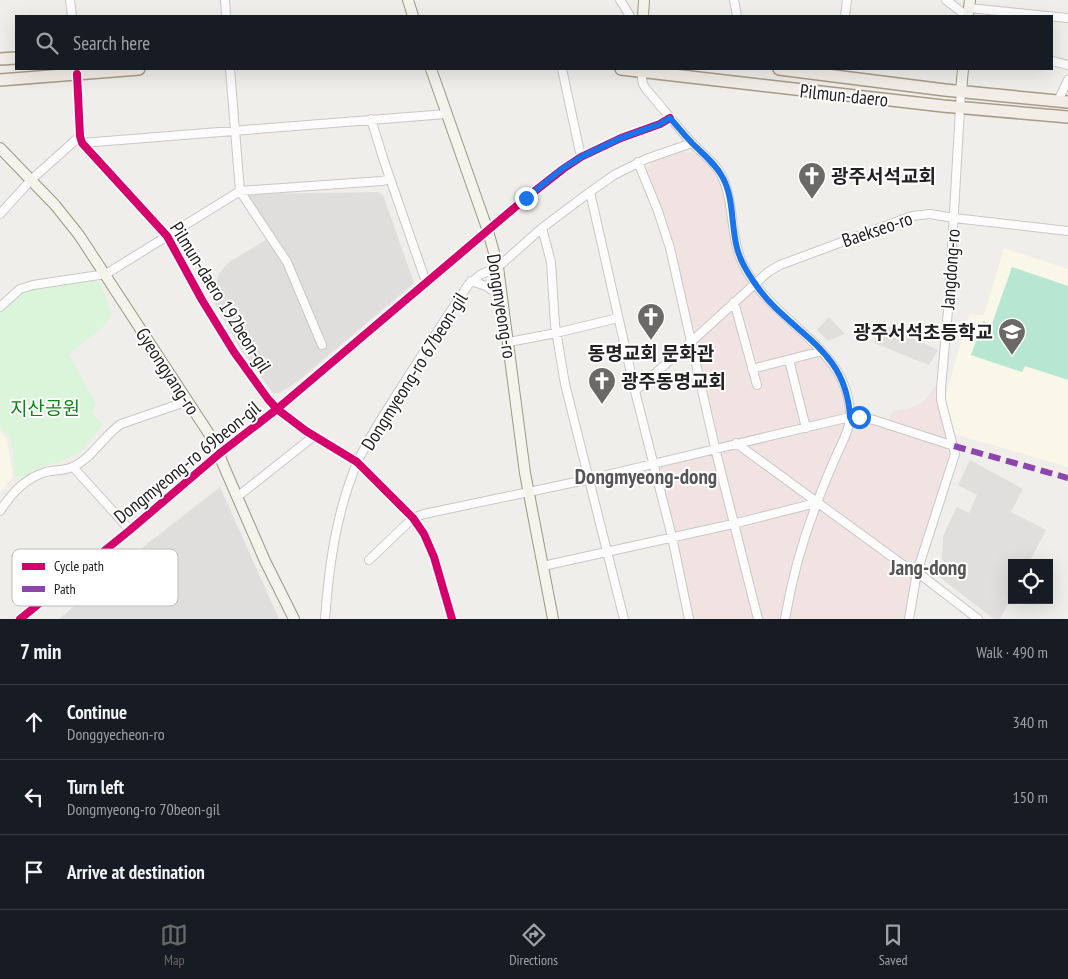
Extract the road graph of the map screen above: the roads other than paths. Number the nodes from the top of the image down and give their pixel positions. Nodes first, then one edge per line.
1 (70, 0) edge
2 (225, 0) edge
3 (408, 0) edge
4 (620, 0) edge
5 (644, 0) edge
6 (734, 0) edge
7 (846, 0) edge
8 (946, 0) edge
9 (969, 10) edge
10 (72, 15) edge
11 (226, 15) edge
12 (413, 15) edge
13 (629, 15) edge
14 (643, 15) edge
15 (737, 15) edge
16 (846, 15) edge
17 (1031, 15) edge
18 (1053, 17) edge
19 (1068, 18) edge
20 (15, 58) edge
21 (0, 59) edge
22 (1053, 61) edge
23 (1068, 65) edge
24 (127, 70) edge
25 (230, 70) edge
26 (430, 70) edge
27 (562, 70) edge
28 (641, 70) edge
29 (795, 70) edge
30 (963, 70) edge
31 (842, 73) edge
32 (77, 74) junction
33 (0, 80) edge
34 (1068, 80) edge
35 (961, 91) junction
36 (1063, 101) edge
37 (960, 107) junction
38 (446, 114) junction
39 (1068, 117) edge
40 (670, 118) junction
41 (371, 119) junction
42 (235, 130) junction
43 (81, 139) junction
44 (692, 143) junction
45 (0, 148) edge
46 (581, 157) junction
47 (638, 162) junction
48 (390, 179) junction
49 (31, 180) junction
50 (240, 191) junction
51 (590, 192) junction
52 (0, 214) edge
53 (954, 218) junction
54 (542, 228) junction
55 (488, 231) junction
56 (1068, 231) edge
57 (167, 236) junction
58 (498, 267) junction
59 (106, 274) junction
60 (471, 281) junction
61 (426, 282) junction
62 (754, 283) junction
63 (502, 297) junction
64 (734, 302) junction
65 (0, 307) edge
66 (618, 318) junction
67 (556, 333) junction
68 (508, 342) junction
69 (691, 342) junction
70 (322, 345) dead end
71 (822, 351) junction
72 (789, 360) junction
73 (752, 369) junction
74 (757, 386) dead end
75 (635, 391) junction
76 (188, 402) junction
77 (277, 409) junction
78 (850, 417) junction
79 (806, 428) junction
80 (306, 431) joint
81 (314, 436) junction
82 (736, 443) junction
83 (954, 446) junction
84 (715, 448) junction
85 (219, 454) junction
86 (358, 462) junction
87 (653, 463) junction
88 (73, 467) junction
89 (590, 479) junction
90 (530, 492) junction
91 (237, 497) junction
92 (816, 503) junction
93 (0, 511) edge
94 (413, 518) junction
95 (733, 524) junction
96 (130, 530) junction
97 (672, 537) junction
98 (107, 549) edge
99 (607, 551) junction
100 (369, 560) dead end
101 (543, 566) junction
102 (917, 572) junction
103 (36, 606) edge
104 (20, 619) edge
105 (294, 619) edge
106 (325, 619) edge
107 (452, 619) edge
108 (552, 619) edge
109 (624, 619) edge
110 (689, 619) edge
111 (758, 619) edge
112 (785, 619) edge
113 (909, 619) edge
114 (978, 619) edge

1 - 10 street
2 - 11 street
3 - 12 street
4 - 13 street
5 - 14 street
6 - 15 street
7 - 16 street
8 - 9 street
9 - 17 street
18 - 19 street
20 - 21 main road
22 - 23 street
24 - 32 main road
25 - 42 street
26 - 38 street, Dongmyeong-ro
27 - 46 street
28 - 37 main road, Pilmun-daero
28 - 40 street
29 - 31 main road, Pilmun-daero
30 - 35 street
31 - 35 main road, Pilmun-daero
32 - 33 main road
32 - 43 street
34 - 36 street
35 - 36 main road, Pilmun-daero
35 - 37 street, Jangdong-ro
37 - 39 main road, Pilmun-daero
37 - 53 street, Jangdong-ro
38 - 41 street
38 - 55 street, Dongmyeong-ro
40 - 44 street
40 - 46 street, Dongmyeong-ro 69beon-gil
41 - 42 street
41 - 48 street
42 - 43 street
42 - 50 street
43 - 49 street
43 - 57 street, Pilmun-daero 192beon-gil
44 - 47 street, Dongmyeong-ro 67beon-gil
44 - 62 street
45 - 49 street, Gyeongyang-ro
46 - 55 street, Dongmyeong-ro 69beon-gil
47 - 51 street, Dongmyeong-ro 67beon-gil
47 - 69 street
48 - 50 street
48 - 61 street
49 - 52 street
49 - 59 street, Gyeongyang-ro
50 - 57 street
50 - 70 street
51 - 54 street, Dongmyeong-ro 67beon-gil
51 - 66 street
53 - 56 street, Baekseo-ro
53 - 62 street, Baekseo-ro
53 - 83 street, Jangdong-ro
54 - 58 street, Dongmyeong-ro 67beon-gil
54 - 67 street
55 - 58 street, Dongmyeong-ro
55 - 61 street, Dongmyeong-ro 69beon-gil
57 - 59 street, Pilmun-daero 192beon-gil
57 - 77 street, Pilmun-daero 192beon-gil
58 - 60 street, Dongmyeong-ro 67beon-gil
58 - 63 street, Dongmyeong-ro
59 - 65 street
59 - 76 street, Gyeongyang-ro
60 - 63 street
60 - 86 street, Dongmyeong-ro 67beon-gil
61 - 77 street, Dongmyeong-ro 69beon-gil
62 - 64 street, Baekseo-ro
62 - 71 street
63 - 68 street, Dongmyeong-ro
64 - 69 street, Baekseo-ro
64 - 73 street
66 - 67 street
66 - 75 street
67 - 68 street
67 - 89 street
68 - 90 street, Dongmyeong-ro
69 - 75 street, Baekseo-ro
69 - 84 street
71 - 72 street
71 - 78 street
72 - 73 street
72 - 79 street
73 - 74 street
75 - 87 street
76 - 85 street, Gyeongyang-ro
76 - 88 street
77 - 80 street, Pilmun-daero 192beon-gil
77 - 85 street, Dongmyeong-ro 69beon-gil
78 - 79 street
78 - 83 street
78 - 92 street
79 - 82 street
80 - 81 street, Dongmyeong-ro 67beon-gil
81 - 86 street, Dongmyeong-ro 67beon-gil
81 - 91 street
82 - 84 street
82 - 92 street
83 - 102 street, Jangdong-ro
84 - 87 street
84 - 95 street
85 - 91 street, Gyeongyang-ro
85 - 96 street, Dongmyeong-ro 69beon-gil
86 - 94 street
86 - 106 street, Dongmyeong-ro 67beon-gil
87 - 89 street
87 - 97 street
88 - 93 street
88 - 96 street
89 - 90 street
89 - 99 street
90 - 94 street
90 - 101 street, Dongmyeong-ro
91 - 105 street, Gyeongyang-ro
92 - 95 street
92 - 102 street
92 - 112 street
94 - 100 street
94 - 107 street
95 - 97 street
95 - 111 street
96 - 98 street, Dongmyeong-ro 69beon-gil
97 - 99 street
97 - 110 street
99 - 101 street
99 - 109 street
101 - 108 street, Dongmyeong-ro
102 - 113 street, Jangdong-ro
102 - 114 street
103 - 104 street, Dongmyeong-ro 69beon-gil

